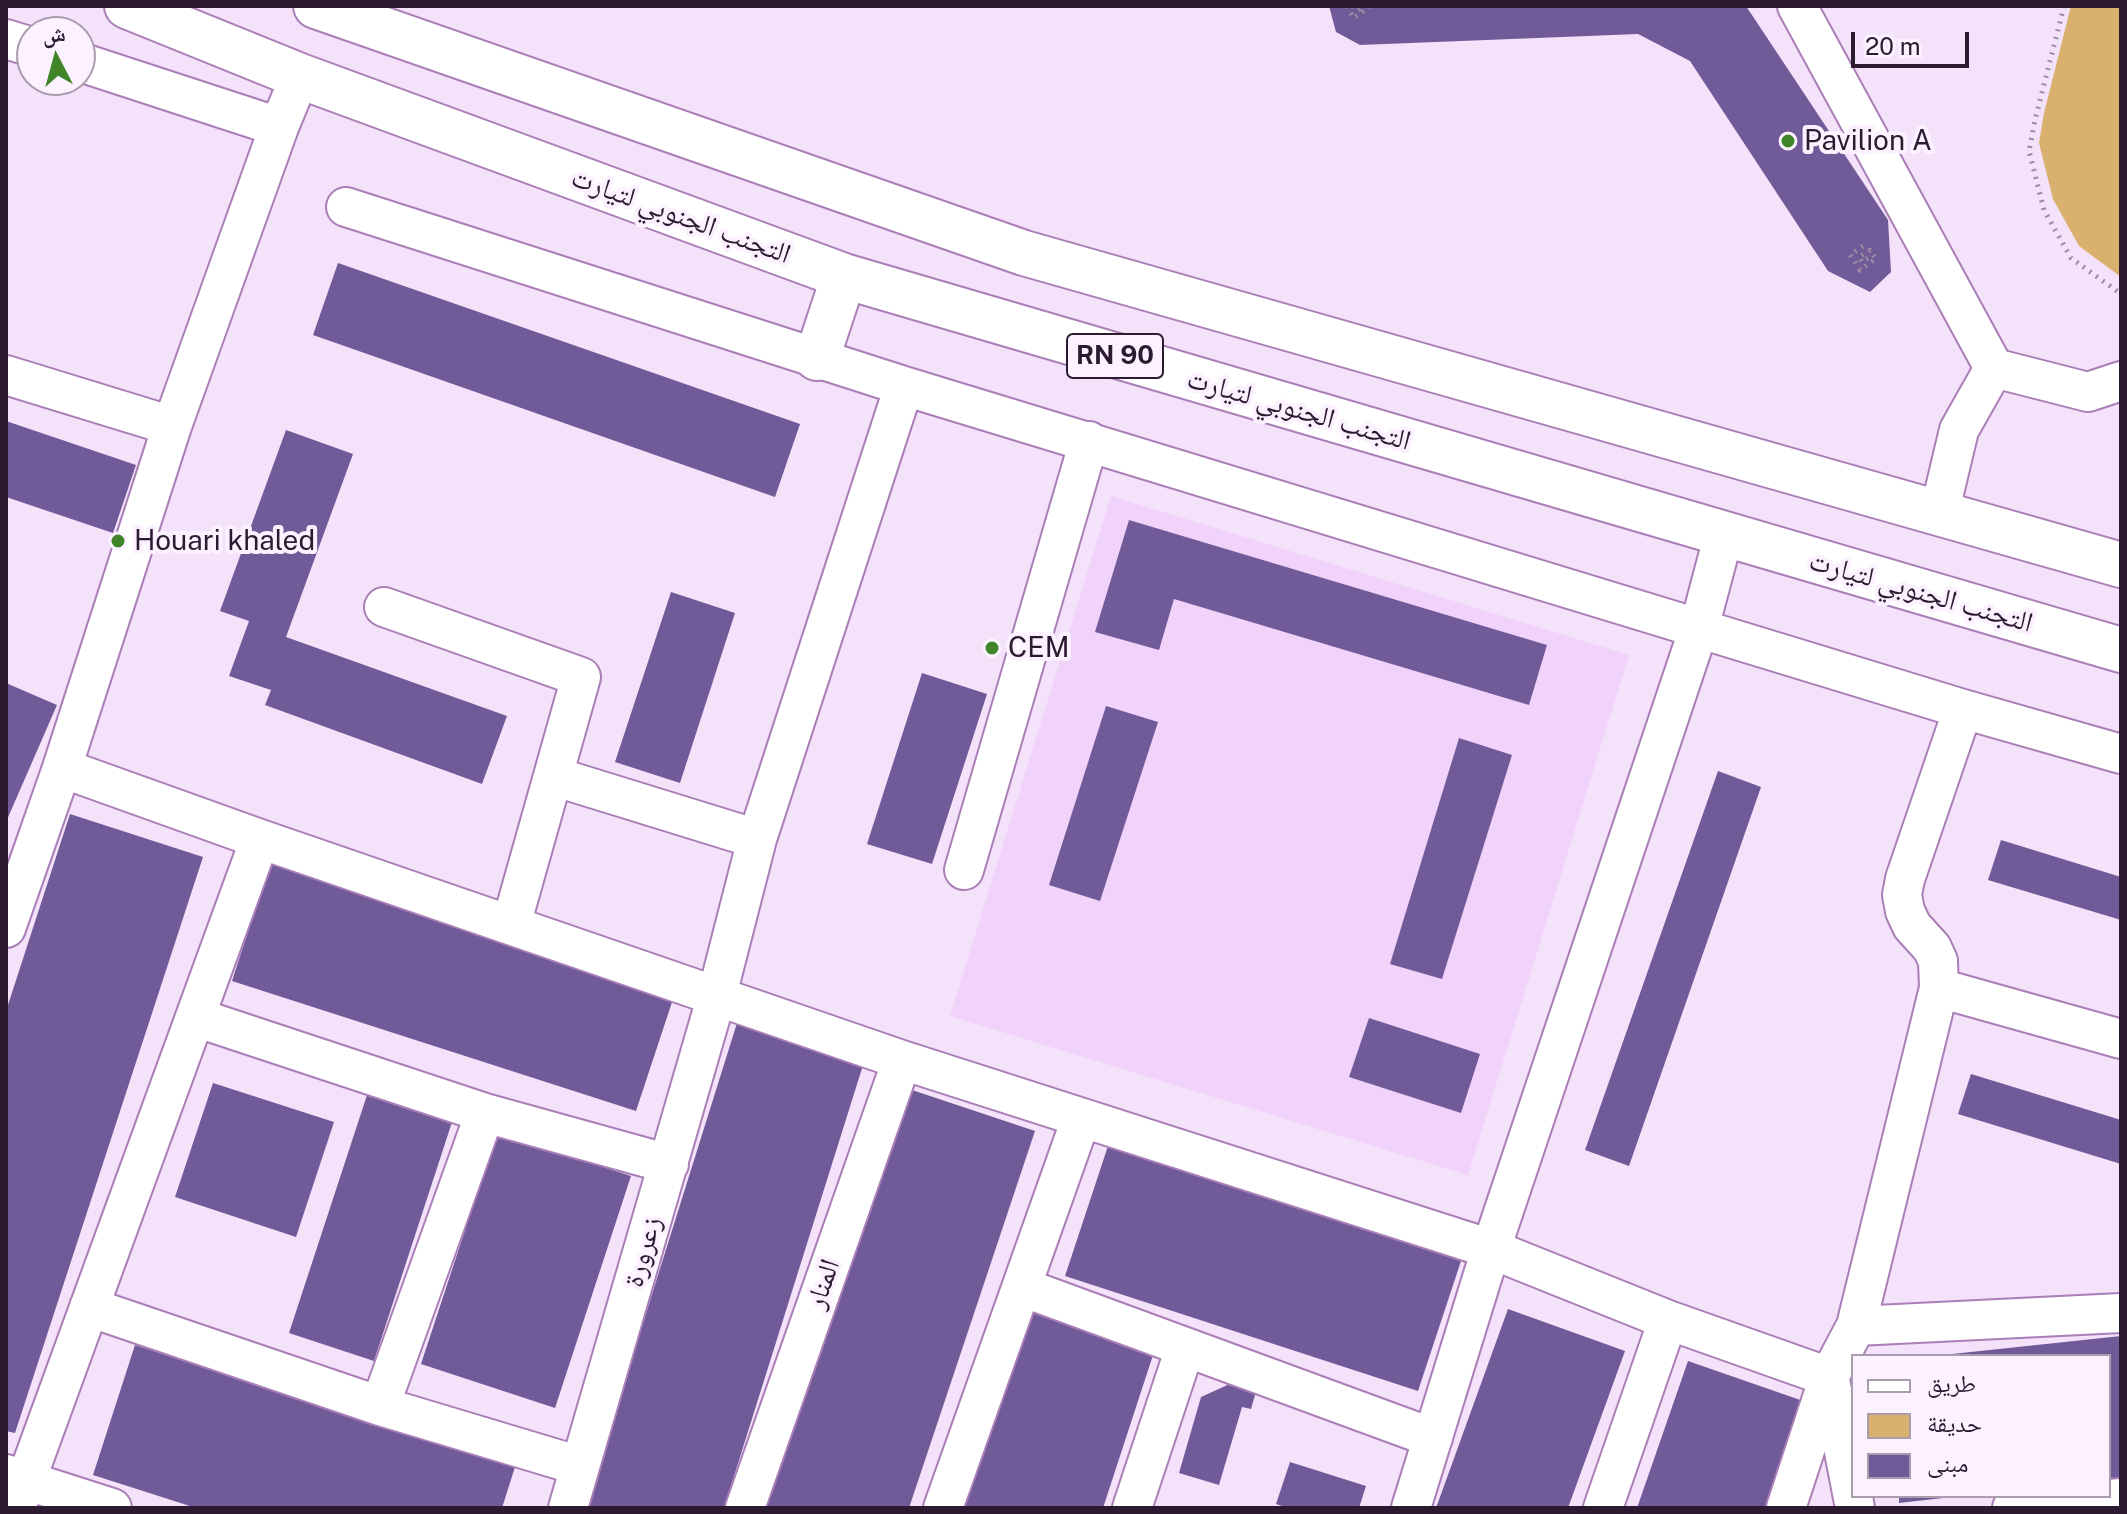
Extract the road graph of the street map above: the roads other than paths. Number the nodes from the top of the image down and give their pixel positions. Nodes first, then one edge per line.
1 (127, 6) edge
2 (316, 6) edge
3 (1797, 6) edge
4 (96, 67) edge
5 (300, 76) junction
6 (279, 127) junction
7 (346, 207) dead end
8 (844, 276) junction
9 (817, 358) junction
10 (1994, 368) junction
11 (6, 375) edge
12 (2121, 381) edge
13 (904, 386) junction
14 (172, 426) junction
15 (1089, 441) junction
16 (1939, 514) junction
17 (1724, 534) junction
18 (2121, 565) edge
19 (384, 607) dead end
20 (1699, 628) junction
21 (2121, 650) edge
22 (1963, 709) junction
23 (2121, 754) edge
24 (62, 768) junction
25 (553, 776) junction
26 (260, 839) junction
27 (757, 839) junction
28 (964, 870) dead end
29 (511, 925) junction
30 (6, 928) edge
31 (1939, 988) junction
32 (717, 995) junction
33 (195, 1017) junction
34 (2121, 1039) edge
35 (902, 1060) junction
36 (485, 1113) junction
37 (1081, 1119) junction
38 (669, 1164) junction
39 (1491, 1249) junction
40 (1022, 1287) junction
41 (89, 1307) junction
42 (2121, 1313) edge
43 (1668, 1320) junction
44 (1856, 1326) junction
45 (1185, 1348) junction
46 (1829, 1377) junction
47 (380, 1406) junction
48 (1433, 1438) junction
49 (580, 1466) junction
50 (16, 1487) edge
51 (1851, 1488) edge
52 (2121, 1498) edge
53 (112, 1508) edge
54 (568, 1508) edge
55 (745, 1508) edge
56 (943, 1508) edge
57 (1132, 1508) edge
58 (1411, 1508) edge
59 (1603, 1508) edge
60 (1786, 1508) edge
61 (2012, 1508) edge

1 - 5 highway, التجنب الجنوبي لتيارت / RN 90
2 - 16 highway, RN 90
3 - 10 street
4 - 6 street
5 - 6 street
5 - 8 highway, التجنب الجنوبي لتيارت / RN 90
6 - 14 street
7 - 9 street
8 - 9 highway
8 - 17 highway, التجنب الجنوبي لتيارت / RN 90
9 - 13 street
10 - 12 street
10 - 16 street
11 - 14 street
13 - 15 street
13 - 27 street, زعرورة
14 - 24 street
15 - 20 street
15 - 28 street
16 - 18 highway, RN 90
17 - 20 street
17 - 21 highway, التجنب الجنوبي لتيارت / RN 90
19 - 25 street
20 - 22 street
20 - 39 street
22 - 23 street
22 - 31 street
24 - 26 street
24 - 30 street
25 - 27 street
25 - 29 street
26 - 29 street
26 - 33 street
27 - 32 street, زعرورة
29 - 32 street
31 - 34 street
31 - 44 street
32 - 35 street
32 - 38 street, زعرورة
33 - 36 street
33 - 41 street
35 - 37 street
35 - 55 street, المنار
36 - 38 street
36 - 47 street
37 - 39 street
37 - 40 street
38 - 49 street, زعرورة
39 - 43 street
39 - 48 street
40 - 45 street
40 - 56 street
41 - 47 street
41 - 50 street
42 - 44 street
43 - 46 street
43 - 59 street
44 - 46 street
45 - 48 street
45 - 57 street
46 - 51 street
46 - 60 street
47 - 49 street
48 - 58 street
49 - 54 street, زعرورة
50 - 53 street
52 - 61 street

